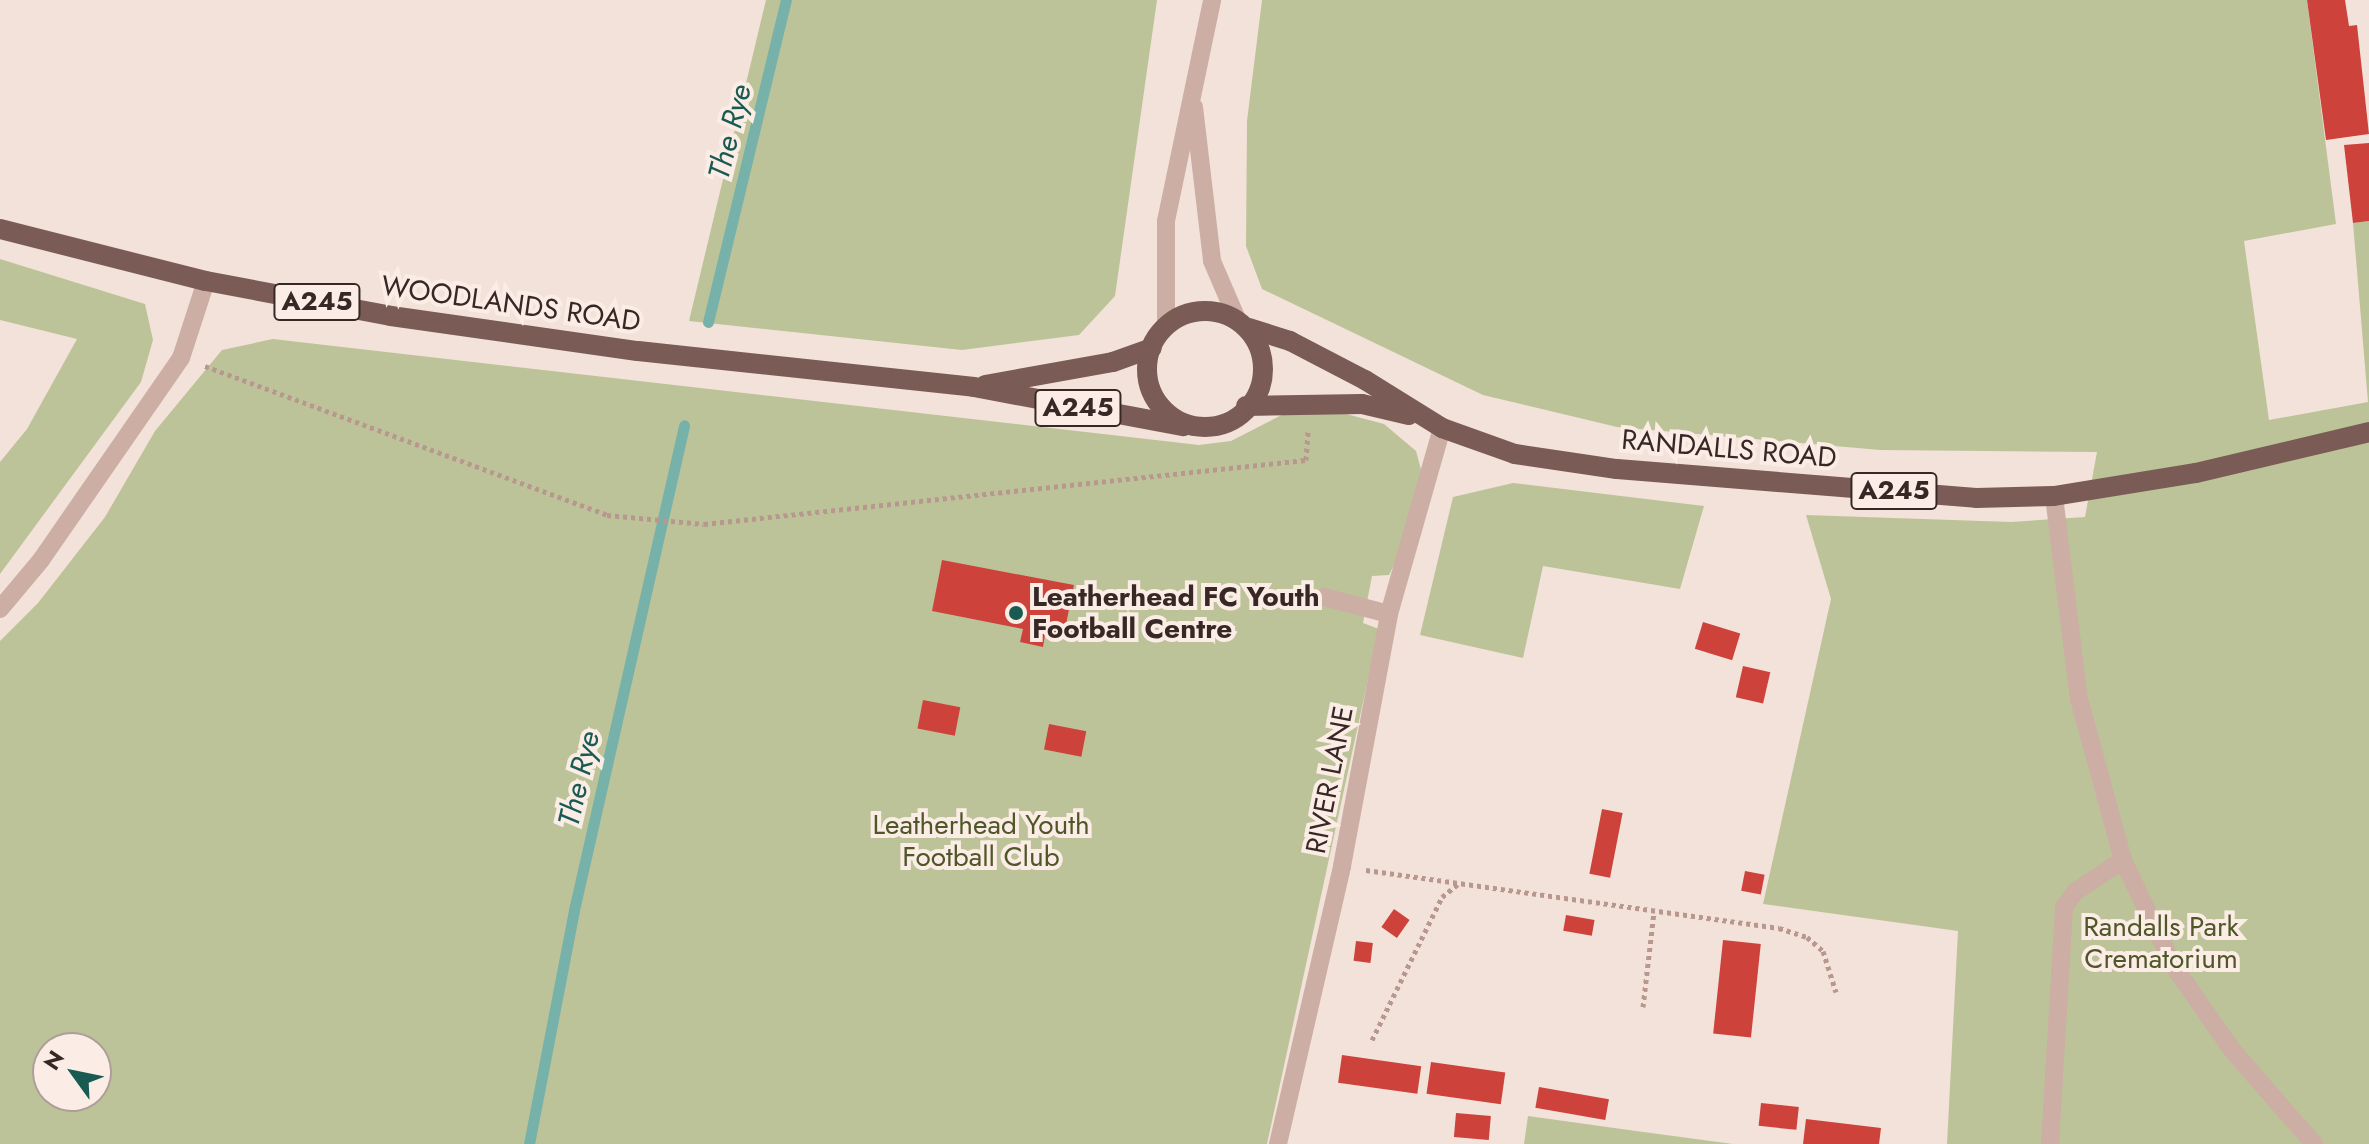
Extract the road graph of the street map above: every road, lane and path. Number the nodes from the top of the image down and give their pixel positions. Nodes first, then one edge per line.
1 (1212, 0) edge
2 (1192, 96) junction
3 (0, 229) edge
4 (206, 281) junction
5 (1243, 323) junction
6 (1166, 326) junction
7 (1152, 348) junction
8 (181, 358) junction
9 (974, 387) junction
10 (1311, 401) junction
11 (1246, 406) junction
12 (1421, 418) junction
13 (1183, 426) junction
14 (1442, 428) junction
15 (2369, 432) edge
16 (2054, 496) junction
17 (1324, 597) dead end
18 (0, 609) edge
19 (1389, 614) junction
20 (2123, 860) junction
21 (1342, 866) junction
22 (1459, 883) junction
23 (1654, 912) junction
24 (1836, 992) dead end
25 (1643, 1007) dead end
26 (1372, 1040) dead end
27 (1278, 1144) edge
28 (2050, 1144) edge
29 (2314, 1144) edge

1 - 2 lane
2 - 5 lane
2 - 6 lane
3 - 4 main road, WOODLANDS ROAD / A245
4 - 8 lane
4 - 9 main road, WOODLANDS ROAD / A245
5 - 6 main road
5 - 11 main road
5 - 12 main road, A245
6 - 7 main road
7 - 9 main road, WOODLANDS ROAD / A245
7 - 13 main road
8 - 10 path
8 - 18 lane
9 - 13 main road, WOODLANDS ROAD / A245
10 - 11 main road, A245
10 - 12 main road, A245
11 - 13 main road
12 - 14 main road, RANDALLS ROAD / A245
14 - 16 main road, RANDALLS ROAD / A245
14 - 19 lane, RIVER LANE
15 - 16 main road, RANDALLS ROAD / A245
16 - 20 lane
17 - 19 lane
19 - 21 lane, RIVER LANE
20 - 28 lane
20 - 29 lane
21 - 22 path
21 - 27 lane, RIVER LANE
22 - 23 path
22 - 26 path
23 - 24 path
23 - 25 path

